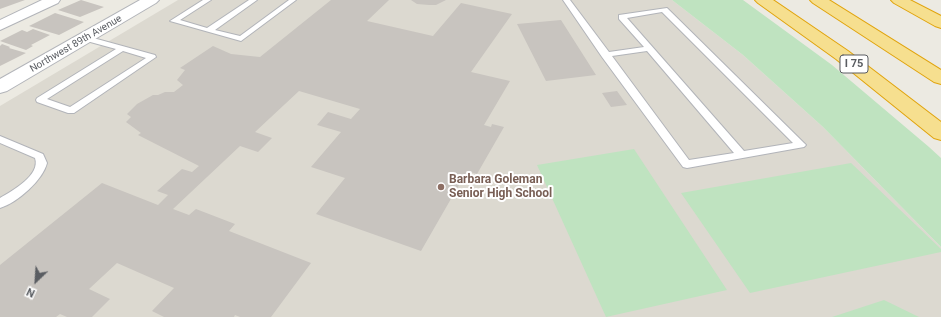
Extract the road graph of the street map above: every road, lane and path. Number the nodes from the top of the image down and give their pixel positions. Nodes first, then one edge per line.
1 (53, 0) edge
2 (151, 0) edge
3 (208, 0) edge
4 (254, 0) edge
5 (293, 0) edge
6 (566, 0) edge
7 (763, 0) edge
8 (818, 0) edge
9 (841, 0) edge
10 (899, 0) edge
11 (941, 23) edge
12 (0, 26) edge
13 (209, 30) junction
14 (86, 38) junction
15 (123, 48) junction
16 (649, 48) junction
17 (605, 55) junction
18 (941, 61) edge
19 (941, 78) edge
20 (0, 87) edge
21 (941, 133) edge
22 (0, 139) edge
23 (742, 155) junction
24 (0, 204) edge

1 - 12 street
2 - 14 street, Northwest 89th Avenue
3 - 13 lane
4 - 13 lane
5 - 13 lane
6 - 17 lane
7 - 21 highway, I 75
8 - 19 highway
9 - 18 highway
10 - 11 highway
14 - 15 lane
14 - 20 street, Northwest 89th Avenue
15 - 15 lane
16 - 17 lane
16 - 23 lane
16 - 23 lane
17 - 23 lane
22 - 24 lane

